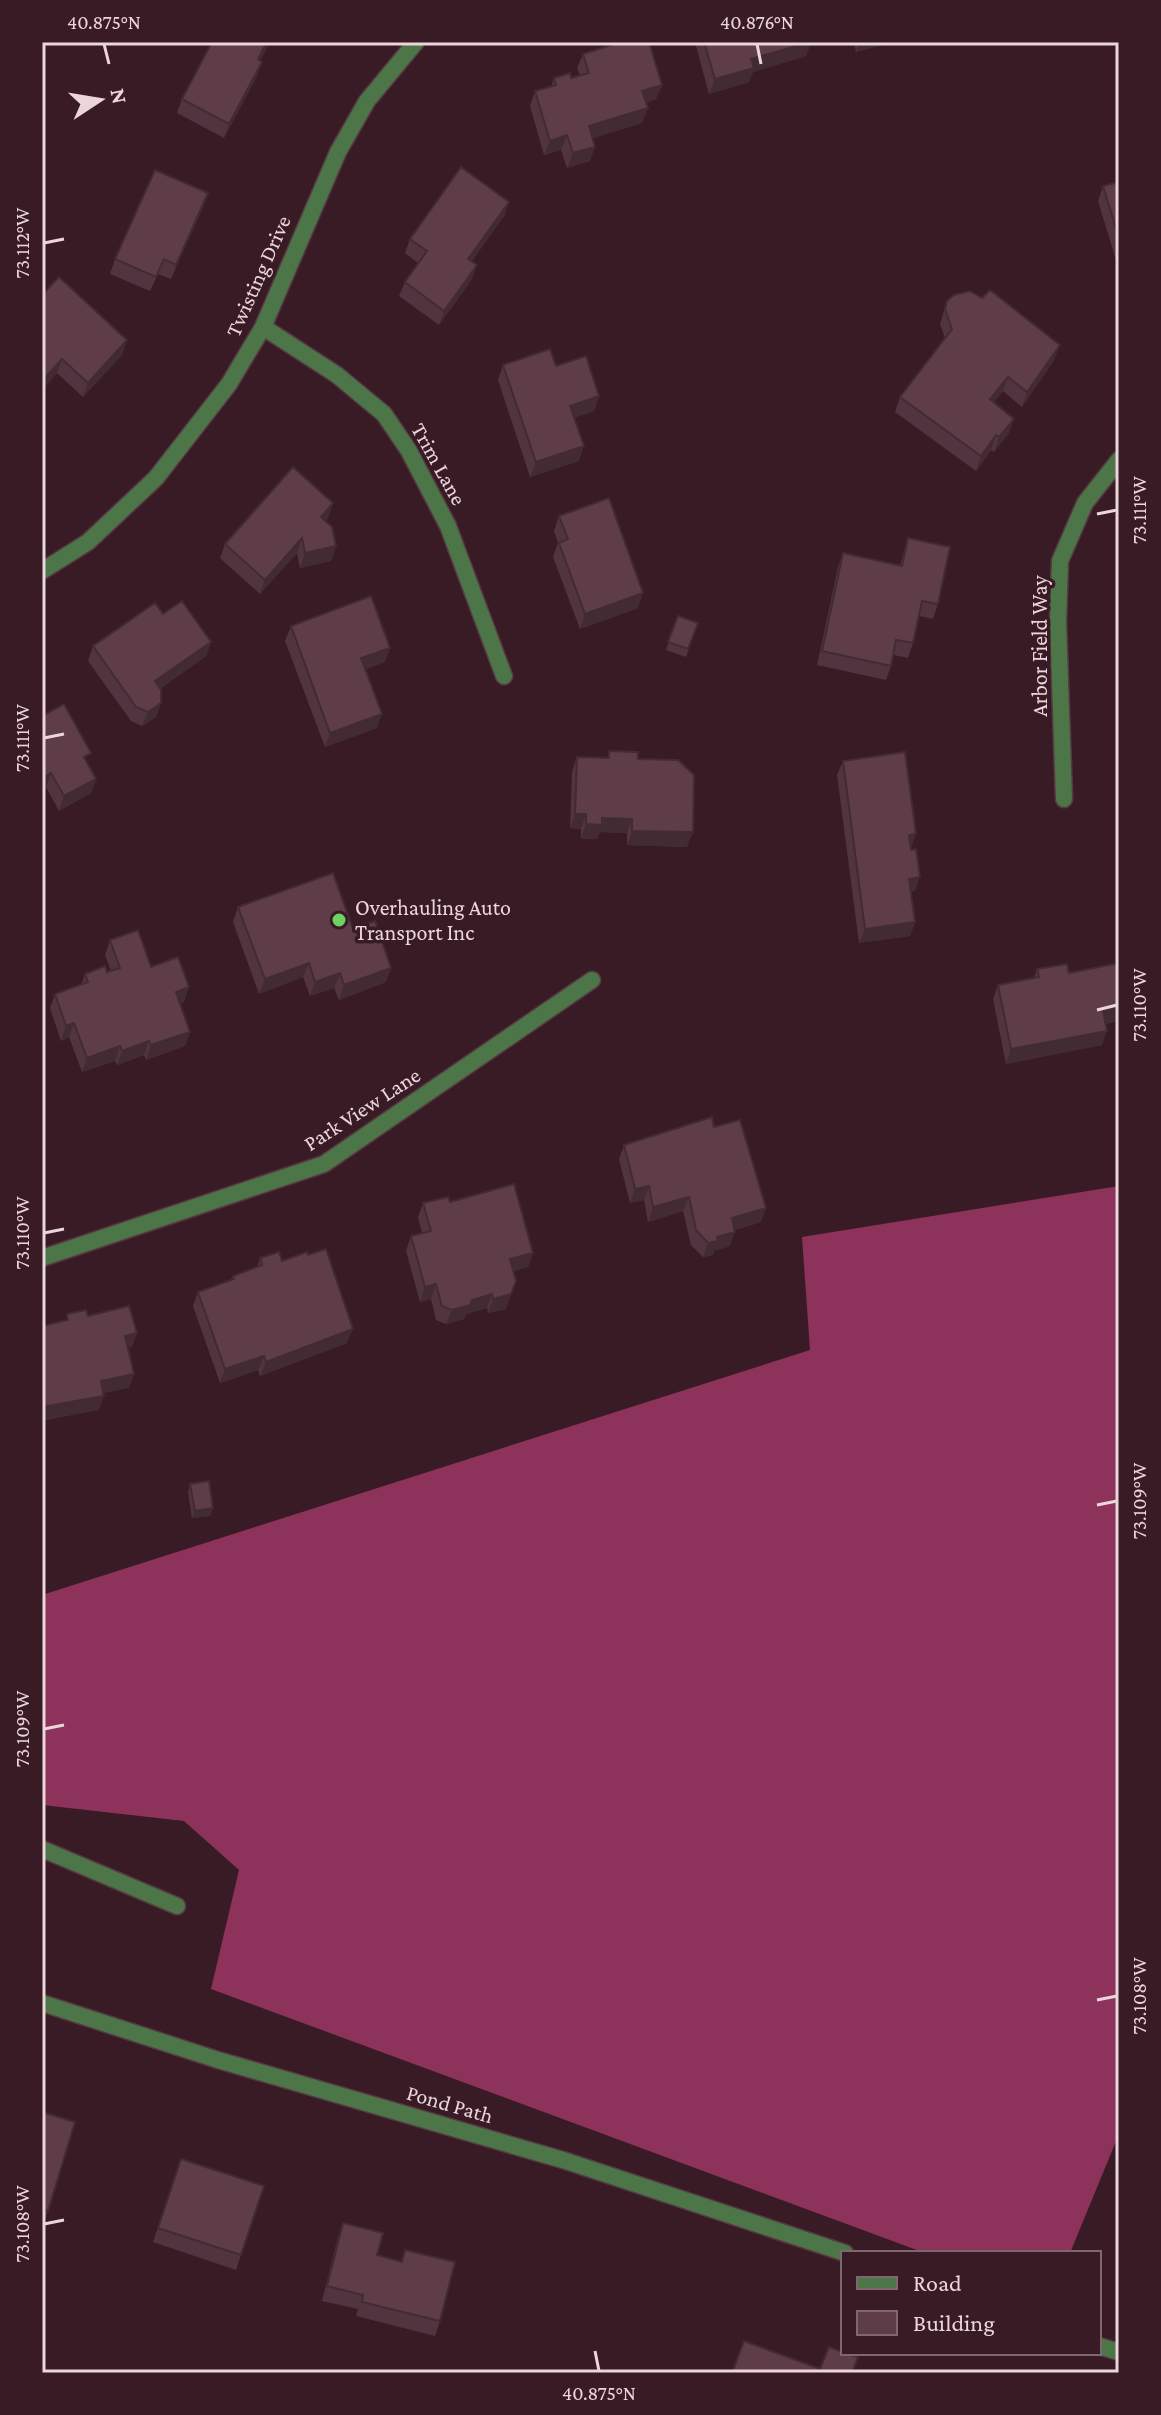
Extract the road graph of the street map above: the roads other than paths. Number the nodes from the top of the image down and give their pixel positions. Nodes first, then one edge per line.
1 (416, 42) edge
2 (263, 327) junction
3 (1119, 460) edge
4 (42, 571) edge
5 (504, 676) dead end
6 (1064, 799) dead end
7 (592, 980) dead end
8 (42, 1258) edge
9 (42, 1849) edge
10 (177, 1906) dead end
11 (42, 2003) edge
12 (841, 2252) edge

1 - 2 street, Twisting Drive
2 - 4 street, Twisting Drive
2 - 5 street, Trim Lane
3 - 6 street, Arbor Field Way
7 - 8 street, Park View Lane
9 - 10 street
11 - 12 street, Pond Path

